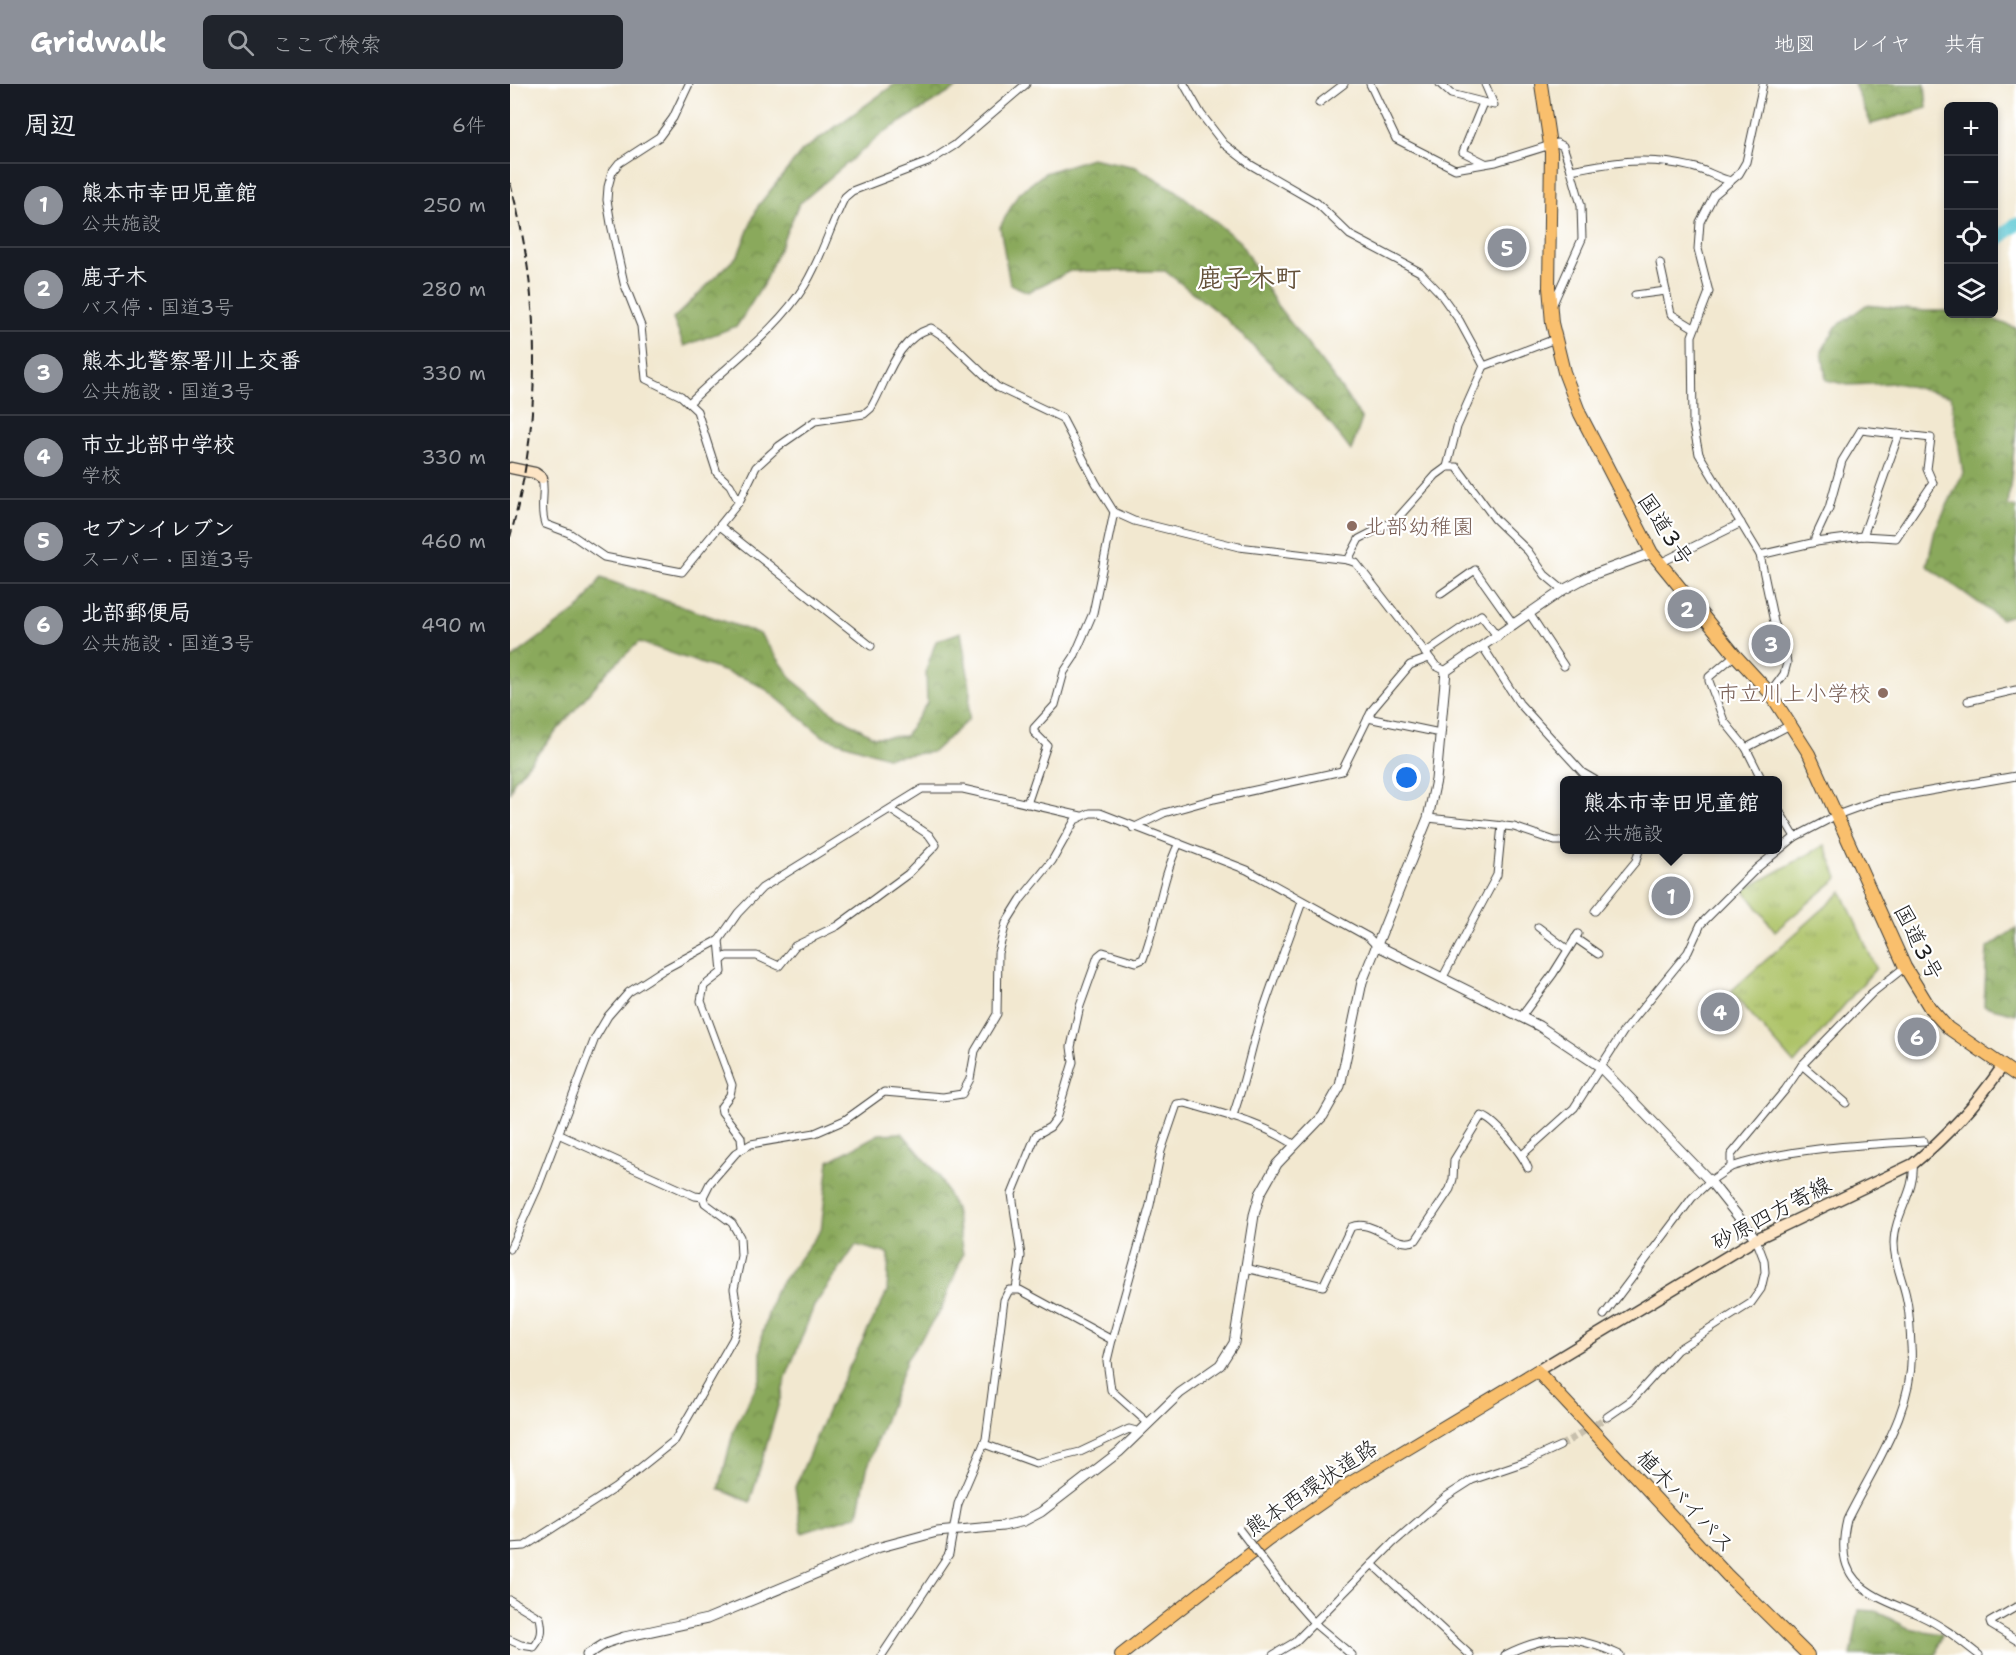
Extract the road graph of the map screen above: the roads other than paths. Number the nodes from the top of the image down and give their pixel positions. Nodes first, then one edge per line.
1 (1026, 84) edge
2 (1184, 84) edge
3 (1344, 84) edge
4 (1371, 84) edge
5 (1440, 84) edge
6 (1485, 84) edge
7 (1541, 84) edge
8 (1763, 84) edge
9 (687, 85) edge
10 (1319, 103) dead end
11 (1483, 103) junction
12 (1551, 143) junction
13 (1485, 163) junction
14 (1571, 170) junction
15 (1731, 181) junction
16 (1660, 263) dead end
17 (1666, 291) junction
18 (1635, 295) dead end
19 (1550, 307) junction
20 (1694, 328) junction
21 (1555, 339) junction
22 (1484, 366) junction
23 (689, 403) junction
24 (1899, 434) junction
25 (1447, 467) junction
26 (511, 471) edge
27 (542, 478) joint
28 (739, 502) junction
29 (1114, 512) junction
30 (1741, 523) junction
31 (720, 526) junction
32 (1863, 536) junction
33 (1816, 543) junction
34 (1760, 555) junction
35 (1656, 558) junction
36 (1348, 560) junction
37 (1563, 590) junction
38 (1441, 594) dead end
39 (1529, 613) junction
40 (1514, 625) junction
41 (1498, 637) junction
42 (871, 646) dead end
43 (1483, 647) junction
44 (1735, 655) junction
45 (1427, 656) junction
46 (1564, 666) dead end
47 (1446, 671) junction
48 (2016, 690) edge
49 (1770, 693) junction
50 (1968, 701) dead end
51 (1368, 718) junction
52 (1792, 724) junction
53 (1440, 733) junction
54 (1746, 748) junction
55 (1588, 776) edge
56 (1760, 776) edge
57 (2016, 776) edge
58 (1027, 804) junction
59 (891, 810) junction
60 (1837, 815) junction
61 (1081, 816) junction
62 (1782, 816) edge
63 (1428, 818) junction
64 (1502, 825) junction
65 (1133, 828) junction
66 (1795, 837) junction
67 (1560, 841) edge
68 (1179, 843) junction
69 (1782, 848) edge
70 (1638, 854) edge
71 (1774, 854) edge
72 (1302, 902) junction
73 (1595, 911) dead end
74 (1538, 927) dead end
75 (719, 940) junction
76 (1376, 945) junction
77 (1567, 949) junction
78 (1598, 954) dead end
79 (722, 960) junction
80 (1905, 967) junction
81 (1443, 976) junction
82 (1521, 1017) junction
83 (1802, 1065) junction
84 (1599, 1066) junction
85 (2002, 1066) junction
86 (2016, 1075) edge
87 (1846, 1102) dead end
88 (1232, 1118) junction
89 (558, 1134) junction
90 (1924, 1141) dead end
91 (1295, 1145) junction
92 (742, 1148) junction
93 (1522, 1155) junction
94 (1913, 1164) junction
95 (1731, 1167) junction
96 (1528, 1168) dead end
97 (1710, 1181) junction
98 (703, 1197) junction
99 (1756, 1239) junction
100 (510, 1249) edge
101 (1245, 1268) junction
102 (1016, 1289) junction
103 (1604, 1315) dead end
104 (1112, 1340) junction
105 (1537, 1371) junction
106 (1607, 1417) tunnel mouth
107 (1148, 1423) junction
108 (1140, 1432) junction
109 (984, 1444) junction
110 (1560, 1446) tunnel mouth
111 (1239, 1529) dead end
112 (951, 1530) junction
113 (510, 1547) edge
114 (1372, 1564) junction
115 (510, 1600) edge
116 (2016, 1607) edge
117 (1315, 1624) junction
118 (510, 1640) edge
119 (2016, 1640) edge
120 (587, 1655) edge
121 (882, 1655) edge
122 (1121, 1655) edge
123 (1273, 1655) edge
124 (1352, 1655) edge
125 (1470, 1655) edge
126 (1505, 1655) edge
127 (1620, 1655) edge
128 (1808, 1655) edge
129 (1979, 1655) edge

1 - 23 street
2 - 22 street
3 - 10 street
4 - 13 street
5 - 11 street
6 - 11 street
7 - 12 highway, 国道3号
8 - 15 street
9 - 23 street
11 - 13 street
12 - 13 street
12 - 14 street
12 - 19 highway, 国道3号
14 - 15 street
14 - 19 street
15 - 20 street
16 - 17 street
17 - 18 street
17 - 20 street
19 - 21 highway, 国道3号
20 - 30 street
21 - 22 street
21 - 35 highway, 国道3号
22 - 25 street
23 - 28 street
24 - 32 street
24 - 32 street
24 - 33 street
25 - 36 street
25 - 37 street
26 - 27 main road
27 - 31 street
28 - 29 street
28 - 31 street
29 - 36 street
29 - 58 street
30 - 34 street
30 - 35 street
31 - 42 street
32 - 33 street
33 - 34 street
34 - 49 street
35 - 37 street
35 - 44 highway, 国道3号
36 - 45 street
37 - 39 street
38 - 40 street
39 - 40 street
39 - 46 street
40 - 41 street
41 - 43 street
41 - 45 street
43 - 47 street
43 - 55 street
44 - 49 highway, 国道3号
44 - 54 street
45 - 47 street
45 - 51 street
47 - 53 street
48 - 50 street
49 - 52 highway, 国道3号
51 - 53 street
51 - 65 street
52 - 54 street
52 - 60 highway, 国道3号
53 - 63 street
54 - 56 street
57 - 60 street
58 - 59 street
58 - 61 street
59 - 75 street
59 - 79 street
60 - 66 street
60 - 80 highway, 国道3号
61 - 65 street
61 - 92 street
62 - 66 street
63 - 64 street
63 - 76 street
64 - 67 street
64 - 81 street
65 - 68 street
66 - 69 street
68 - 72 street
68 - 102 street
70 - 73 street
71 - 84 street
72 - 76 street
72 - 88 street
74 - 77 street
75 - 79 street
75 - 89 street
76 - 81 street
76 - 91 street
77 - 78 street
77 - 82 street
79 - 92 street
80 - 83 street
80 - 85 highway, 国道3号
81 - 82 street
82 - 84 street
83 - 87 street
83 - 95 street
84 - 93 street
84 - 97 street
85 - 86 highway, 国道3号
85 - 94 main road, 砂原四方寄線
88 - 91 street
88 - 104 street
89 - 98 street
89 - 100 street
90 - 95 street
91 - 101 street
92 - 98 street
93 - 96 street
93 - 101 street
94 - 99 main road, 砂原四方寄線
94 - 129 street
95 - 97 street
97 - 99 street
97 - 103 street
98 - 113 street
99 - 105 main road, 砂原四方寄線
99 - 106 street
101 - 107 street
102 - 104 street
102 - 109 street
104 - 107 street
105 - 122 highway, 熊本西環状道路
105 - 128 highway, 植木バイパス
107 - 108 street
108 - 109 street
108 - 112 street
109 - 112 street
110 - 114 street
111 - 117 street, bridge
112 - 120 street
112 - 121 street
114 - 117 street
114 - 125 street
115 - 118 street
116 - 119 street
117 - 123 street
117 - 124 street
126 - 127 street

